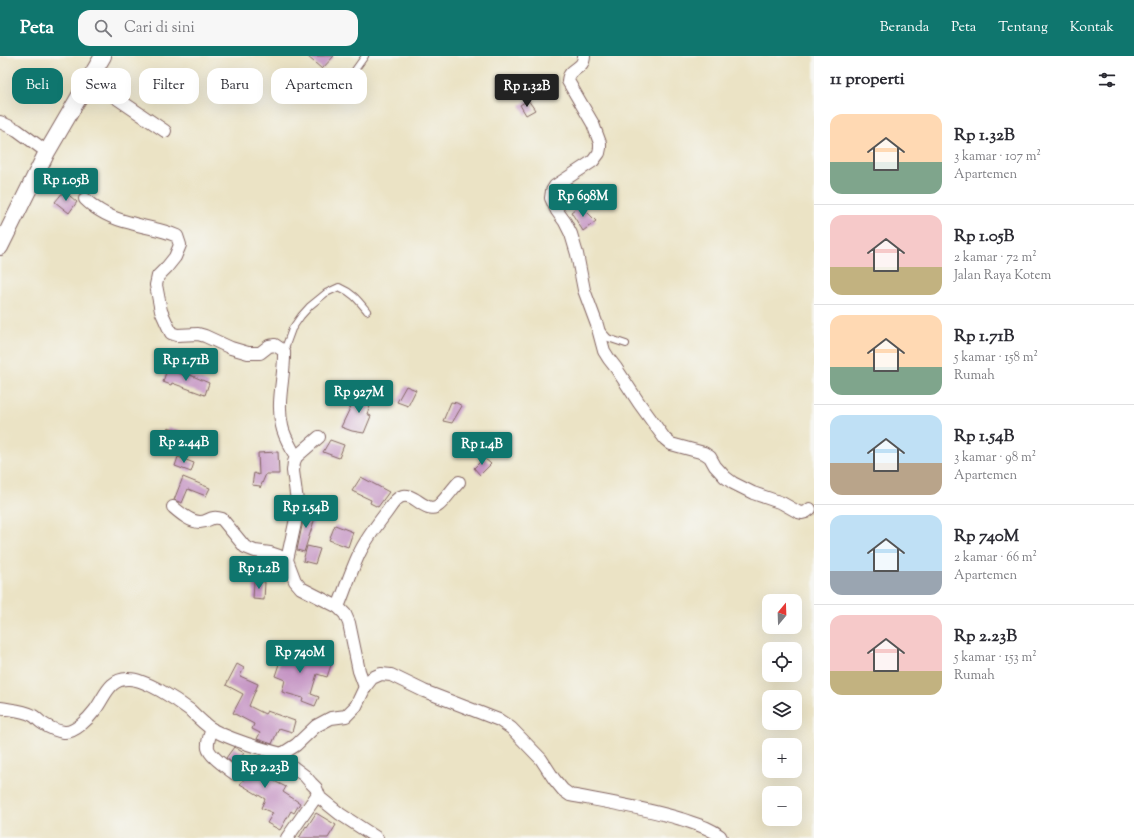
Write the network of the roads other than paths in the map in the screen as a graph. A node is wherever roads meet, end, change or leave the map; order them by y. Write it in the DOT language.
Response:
graph roads {
  1 [pos="103,56"];
  2 [pos="365,56"];
  3 [pos="584,56"];
  4 [pos="96,68"];
  5 [pos="356,68"];
  6 [pos="75,104"];
  7 [pos="125,104"];
  8 [pos="0,122"];
  9 [pos="165,131"];
  10 [pos="48,152"];
  11 [pos="85,200"];
  12 [pos="0,247"];
  13 [pos="367,311"];
  14 [pos="597,325"];
  15 [pos="626,344"];
  16 [pos="284,351"];
  17 [pos="319,437"];
  18 [pos="296,457"];
  19 [pos="459,482"];
  20 [pos="173,506"];
  21 [pos="810,509"];
  22 [pos="287,560"];
  23 [pos="338,607"];
  24 [pos="365,687"];
  25 [pos="0,708"];
  26 [pos="212,729"];
  27 [pos="282,754"];
  28 [pos="235,774"];
  29 [pos="318,794"];
  30 [pos="287,838"];
  31 [pos="377,838"];
  32 [pos="721,838"];
  1 -- 4 [label="street"];
  2 -- 5 [label="lane"];
  3 -- 14 [label="street"];
  6 -- 10 [label="street"];
  7 -- 9 [label="street"];
  8 -- 10 [label="street"];
  10 -- 12 [label="street"];
  11 -- 16 [label="street"];
  13 -- 16 [label="lane"];
  14 -- 15 [label="lane"];
  14 -- 21 [label="street"];
  16 -- 18 [label="street"];
  17 -- 18 [label="street"];
  18 -- 22 [label="street"];
  19 -- 23 [label="street"];
  20 -- 22 [label="street"];
  22 -- 23 [label="street"];
  23 -- 24 [label="street"];
  24 -- 27 [label="street"];
  24 -- 32 [label="street"];
  25 -- 26 [label="street"];
  26 -- 27 [label="street"];
  26 -- 28 [label="street"];
  27 -- 29 [label="street"];
  29 -- 30 [label="street"];
  29 -- 31 [label="street"];
}
